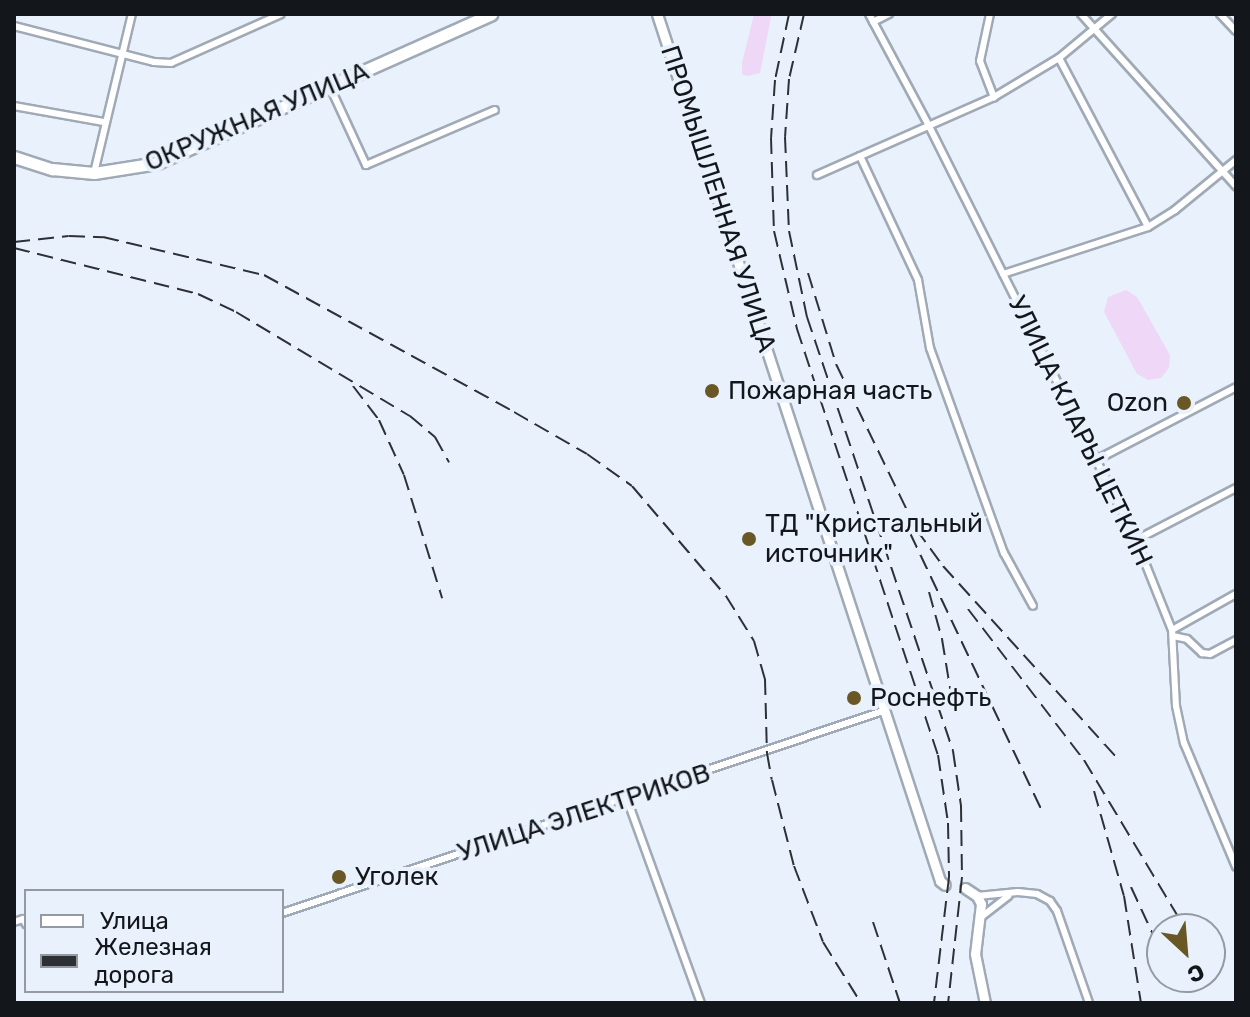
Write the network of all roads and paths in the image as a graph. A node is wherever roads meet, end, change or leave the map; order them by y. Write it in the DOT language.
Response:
graph roads {
  1 [pos="132,14"];
  2 [pos="281,14"];
  3 [pos="491,14"];
  4 [pos="657,14"];
  5 [pos="869,14"];
  6 [pos="889,14"];
  7 [pos="990,14"];
  8 [pos="1081,14"];
  9 [pos="1112,14"];
  10 [pos="1220,14"];
  11 [pos="469,17"];
  12 [pos="873,22"];
  13 [pos="14,26"];
  14 [pos="1094,30"];
  15 [pos="1236,31"];
  16 [pos="123,52"];
  17 [pos="1059,58"];
  18 [pos="330,87"];
  19 [pos="994,97"];
  20 [pos="14,106"];
  21 [pos="495,110"];
  22 [pos="104,122"];
  23 [pos="930,128"];
  24 [pos="860,156"];
  25 [pos="14,157"];
  26 [pos="1236,160"];
  27 [pos="1223,171"];
  28 [pos="94,173"];
  29 [pos="817,175"];
  30 [pos="1236,186"];
  31 [pos="1148,227"];
  32 [pos="1003,274"];
  33 [pos="1236,387"];
  34 [pos="1096,460"];
  35 [pos="1236,488"];
  36 [pos="1136,540"];
  37 [pos="1236,594"];
  38 [pos="1033,606"];
  39 [pos="1172,633"];
  40 [pos="1236,640"];
  41 [pos="886,710"];
  42 [pos="627,799"];
  43 [pos="1236,867"];
  44 [pos="945,885"];
  45 [pos="965,888"];
  46 [pos="1018,892"];
  47 [pos="977,896"];
  48 [pos="284,912"];
  49 [pos="980,918"];
  50 [pos="701,1003"];
  51 [pos="985,1003"];
  52 [pos="1089,1003"];
  1 -- 16 [label="street"];
  2 -- 16 [label="street"];
  3 -- 11 [label="highway, ОКРУЖНАЯ УЛИЦА"];
  4 -- 41 [label="street, ПРОМЫШЛЕННАЯ УЛИЦА"];
  5 -- 12 [label="street, УЛИЦА КЛАРЫ ЦЕТКИН"];
  6 -- 12 [label="street"];
  7 -- 19 [label="street"];
  8 -- 14 [label="street"];
  9 -- 14 [label="street"];
  10 -- 15 [label="street"];
  11 -- 18 [label="highway, ОКРУЖНАЯ УЛИЦА"];
  12 -- 23 [label="street, УЛИЦА КЛАРЫ ЦЕТКИН"];
  13 -- 16 [label="street"];
  14 -- 17 [label="street"];
  14 -- 27 [label="street"];
  16 -- 22 [label="street"];
  17 -- 19 [label="street"];
  17 -- 31 [label="street"];
  18 -- 21 [label="street"];
  18 -- 28 [label="highway, ОКРУЖНАЯ УЛИЦА"];
  19 -- 23 [label="street"];
  20 -- 22 [label="street"];
  22 -- 28 [label="street"];
  23 -- 24 [label="street"];
  23 -- 32 [label="street, УЛИЦА КЛАРЫ ЦЕТКИН"];
  24 -- 29 [label="street"];
  24 -- 38 [label="street"];
  25 -- 28 [label="highway, ОКРУЖНАЯ УЛИЦА"];
  26 -- 27 [label="street"];
  27 -- 30 [label="street"];
  27 -- 31 [label="street"];
  31 -- 32 [label="street"];
  32 -- 34 [label="street, УЛИЦА КЛАРЫ ЦЕТКИН"];
  33 -- 34 [label="street"];
  34 -- 36 [label="street, УЛИЦА КЛАРЫ ЦЕТКИН"];
  35 -- 36 [label="street"];
  36 -- 39 [label="street, УЛИЦА КЛАРЫ ЦЕТКИН"];
  37 -- 39 [label="street"];
  39 -- 40 [label="street"];
  39 -- 43 [label="street, УЛИЦА КЛАРЫ ЦЕТКИН"];
  41 -- 42 [label="street, УЛИЦА ЭЛЕКТРИКОВ"];
  41 -- 44 [label="street, ПРОМЫШЛЕННАЯ УЛИЦА"];
  42 -- 48 [label="street, УЛИЦА ЭЛЕКТРИКОВ"];
  42 -- 50 [label="street"];
  45 -- 47 [label="street"];
  46 -- 47 [label="street"];
  46 -- 49 [label="street"];
  46 -- 52 [label="street"];
  47 -- 49 [label="street"];
  49 -- 51 [label="street"];
}
